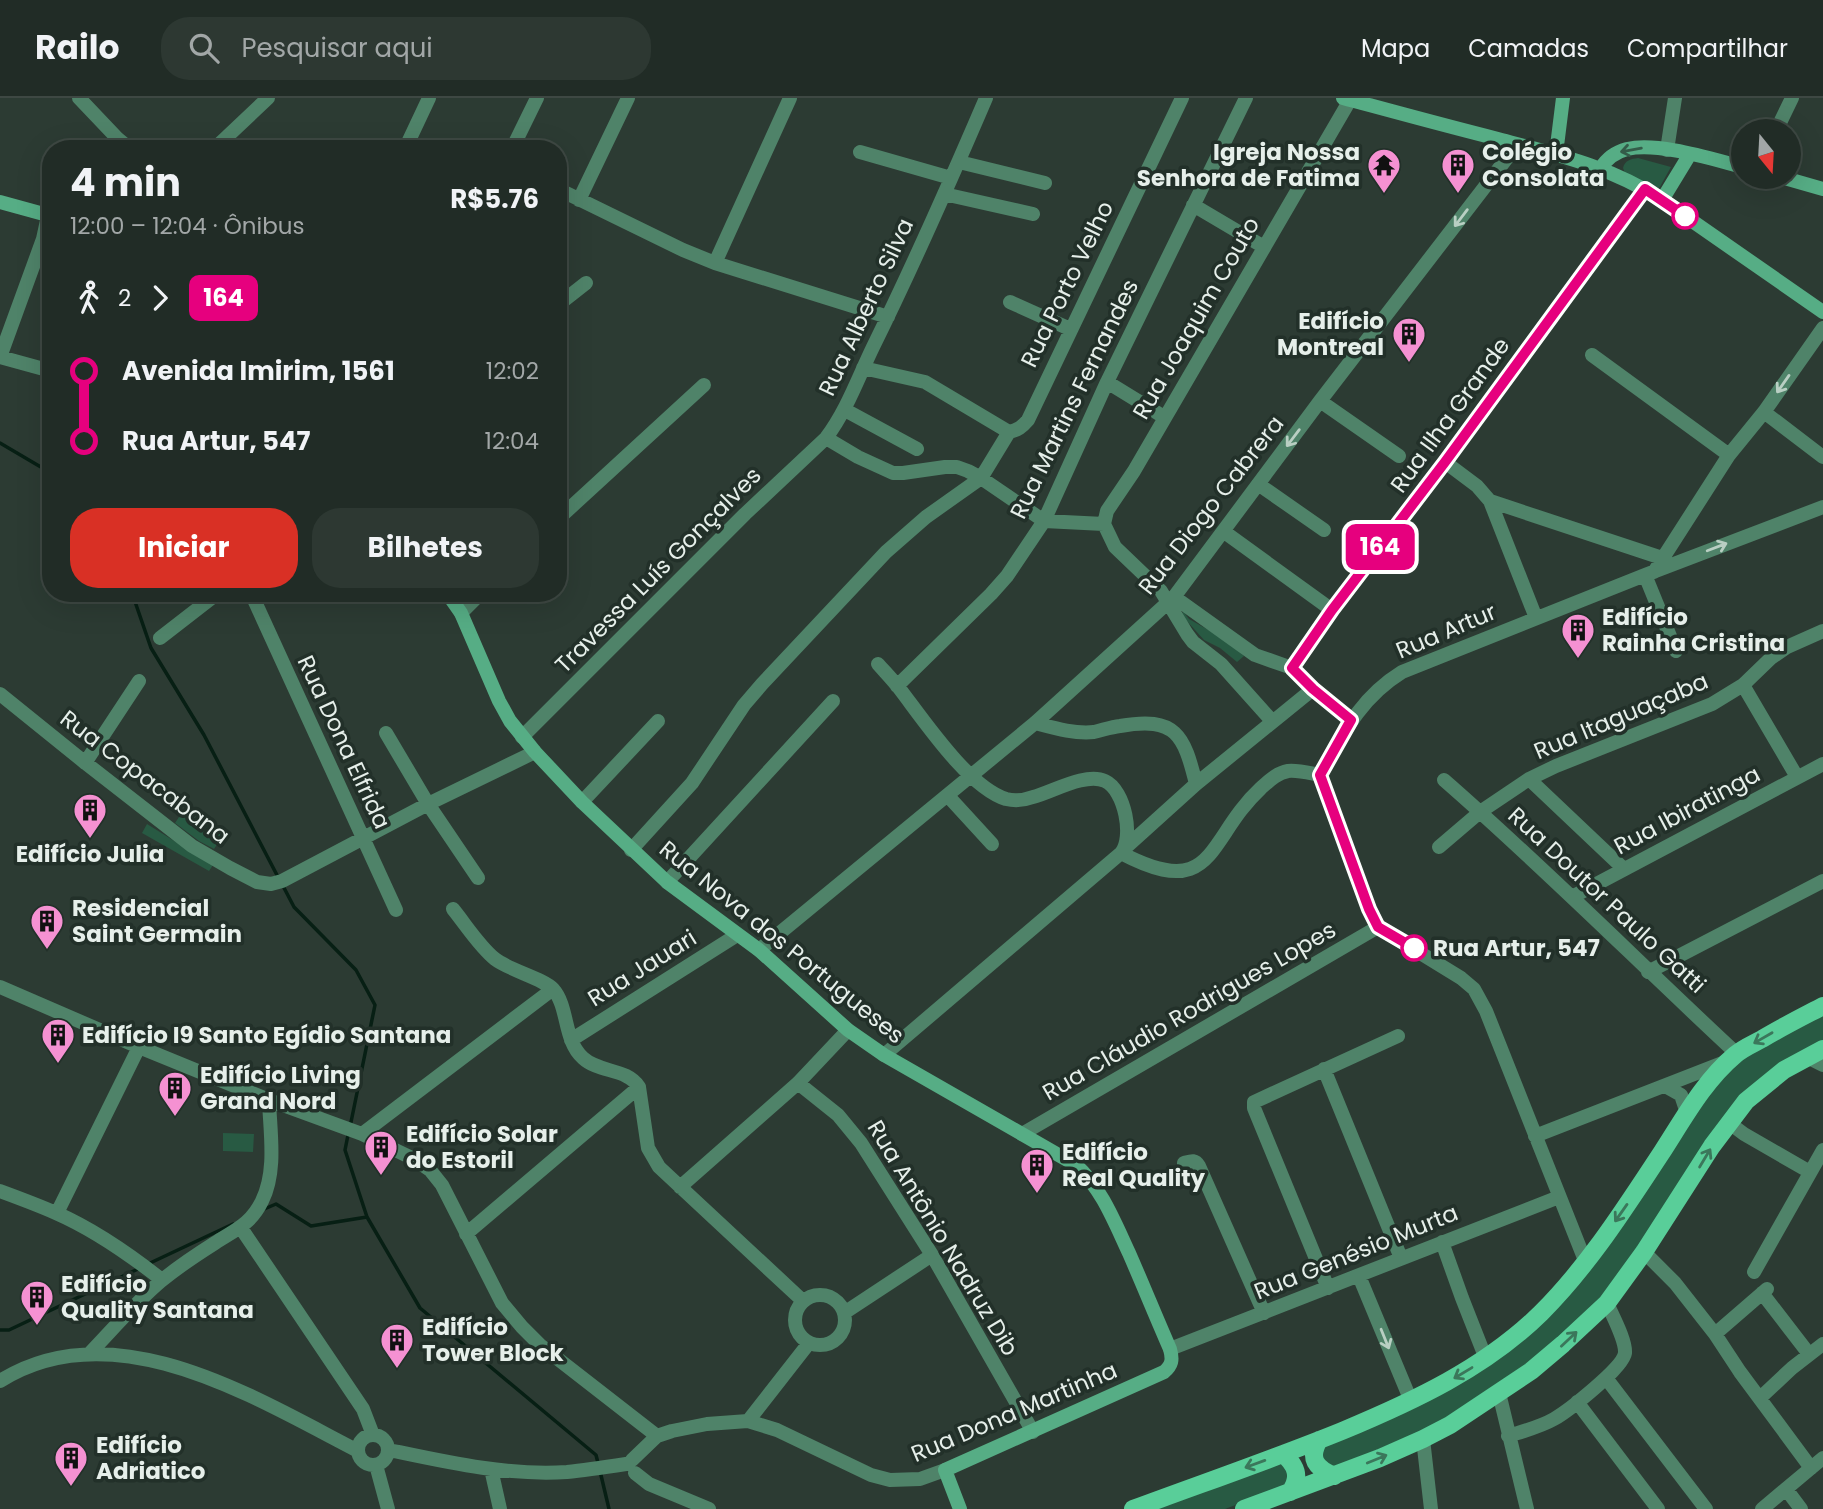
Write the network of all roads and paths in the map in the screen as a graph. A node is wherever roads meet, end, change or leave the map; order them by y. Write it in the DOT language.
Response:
graph roads {
  1 [pos="268,98"];
  2 [pos="429,98"];
  3 [pos="537,98"];
  4 [pos="628,98"];
  5 [pos="790,98"];
  6 [pos="986,98"];
  7 [pos="1182,98"];
  8 [pos="1246,98"];
  9 [pos="1563,98"];
  10 [pos="1675,98"];
  11 [pos="1792,98"];
  12 [pos="83,99"];
  13 [pos="1347,99"];
  14 [pos="1782,119"];
  15 [pos="119,140"];
  16 [pos="224,140"];
  17 [pos="409,140"];
  18 [pos="516,140"];
  19 [pos="1517,145"];
  20 [pos="1667,150"];
  21 [pos="860,152"];
  22 [pos="1556,155"];
  23 [pos="1690,155"];
  24 [pos="958,162"];
  25 [pos="1731,164"];
  26 [pos="1601,168"];
  27 [pos="951,178"];
  28 [pos="1045,183"];
  29 [pos="1801,183"];
  30 [pos="1645,189"];
  31 [pos="1823,189"];
  32 [pos="567,194"];
  33 [pos="944,194"];
  34 [pos="579,200"];
  35 [pos="1662,200"];
  36 [pos="0,202"];
  37 [pos="1193,205"];
  38 [pos="42,214"];
  39 [pos="1033,214"];
  40 [pos="42,242"];
  41 [pos="1264,247"];
  42 [pos="715,263"];
  43 [pos="586,283"];
  44 [pos="567,298"];
  45 [pos="1010,302"];
  46 [pos="1823,312"];
  47 [pos="888,317"];
  48 [pos="1823,328"];
  49 [pos="1070,329"];
  50 [pos="1592,355"];
  51 [pos="0,357"];
  52 [pos="42,368"];
  53 [pos="863,368"];
  54 [pos="1107,382"];
  55 [pos="704,385"];
  56 [pos="1320,401"];
  57 [pos="845,410"];
  58 [pos="1763,412"];
  59 [pos="1164,417"];
  60 [pos="1009,432"];
  61 [pos="826,438"];
  62 [pos="918,449"];
  63 [pos="1730,455"];
  64 [pos="1399,456"];
  65 [pos="1823,457"];
  66 [pos="1445,462"];
  67 [pos="981,478"];
  68 [pos="1258,484"];
  69 [pos="1490,500"];
  70 [pos="1823,507"];
  71 [pos="567,511"];
  72 [pos="1044,521"];
  73 [pos="1104,524"];
  74 [pos="1324,530"];
  75 [pos="1223,531"];
  76 [pos="1662,558"];
  77 [pos="1649,573"];
  78 [pos="1171,599"];
  79 [pos="206,602"];
  80 [pos="255,602"];
  81 [pos="453,602"];
  82 [pos="472,602"];
  83 [pos="1332,610"];
  84 [pos="461,613"];
  85 [pos="1536,618"];
  86 [pos="1823,631"];
  87 [pos="160,638"];
  88 [pos="1676,651"];
  89 [pos="878,664"];
  90 [pos="1292,668"];
  91 [pos="139,681"];
  92 [pos="1743,685"];
  93 [pos="897,686"];
  94 [pos="1313,689"];
  95 [pos="0,694"];
  96 [pos="833,701"];
  97 [pos="1351,720"];
  98 [pos="658,721"];
  99 [pos="1272,721"];
  100 [pos="1035,723"];
  101 [pos="386,733"];
  102 [pos="522,737"];
  103 [pos="535,752"];
  104 [pos="85,763"];
  105 [pos="1823,764"];
  106 [pos="1320,775"];
  107 [pos="972,776"];
  108 [pos="1797,777"];
  109 [pos="1529,779"];
  110 [pos="1444,780"];
  111 [pos="1196,784"];
  112 [pos="948,796"];
  113 [pos="582,802"];
  114 [pos="428,804"];
  115 [pos="1480,811"];
  116 [pos="364,838"];
  117 [pos="992,844"];
  118 [pos="1438,848"];
  119 [pos="631,850"];
  120 [pos="1122,851"];
  121 [pos="1624,869"];
  122 [pos="478,878"];
  123 [pos="1823,881"];
  124 [pos="667,882"];
  125 [pos="1572,897"];
  126 [pos="396,909"];
  127 [pos="453,909"];
  128 [pos="1378,927"];
  129 [pos="737,935"];
  130 [pos="759,950"];
  131 [pos="1648,972"];
  132 [pos="0,987"];
  133 [pos="553,989"];
  134 [pos="1823,1006"];
  135 [pos="848,1030"];
  136 [pos="1398,1036"];
  137 [pos="571,1040"];
  138 [pos="139,1047"];
  139 [pos="884,1055"];
  140 [pos="1733,1057"];
  141 [pos="1817,1057"];
  142 [pos="1324,1069"];
  143 [pos="798,1083"];
  144 [pos="1665,1086"];
  145 [pos="639,1087"];
  146 [pos="269,1100"];
  147 [pos="1687,1112"];
  148 [pos="1728,1122"];
  149 [pos="362,1134"];
  150 [pos="1022,1134"];
  151 [pos="1535,1136"];
  152 [pos="1823,1150"];
  153 [pos="1184,1163"];
  154 [pos="1810,1172"];
  155 [pos="680,1187"];
  156 [pos="0,1191"];
  157 [pos="1559,1197"];
  158 [pos="57,1213"];
  159 [pos="241,1228"];
  160 [pos="466,1234"];
  161 [pos="1442,1242"];
  162 [pos="1644,1252"];
  163 [pos="932,1255"];
  164 [pos="1401,1258"];
  165 [pos="1586,1263"];
  166 [pos="1754,1272"];
  167 [pos="1359,1276"];
  168 [pos="162,1280"];
  169 [pos="1328,1288"];
  170 [pos="803,1301"];
  171 [pos="1607,1303"];
  172 [pos="844,1313"];
  173 [pos="1264,1313"];
  174 [pos="1715,1334"];
  175 [pos="809,1343"];
  176 [pos="1823,1344"];
  177 [pos="1170,1349"];
  178 [pos="89,1354"];
  179 [pos="1809,1354"];
  180 [pos="1486,1359"];
  181 [pos="1606,1378"];
  182 [pos="0,1381"];
  183 [pos="1499,1393"];
  184 [pos="1760,1398"];
  185 [pos="1411,1401"];
  186 [pos="1577,1402"];
  187 [pos="748,1421"];
  188 [pos="1033,1432"];
  189 [pos="373,1435"];
  190 [pos="657,1436"];
  191 [pos="1508,1436"];
  192 [pos="1423,1439"];
  193 [pos="1320,1440"];
  194 [pos="389,1450"];
  195 [pos="358,1451"];
  196 [pos="1283,1454"];
  197 [pos="1823,1458"];
  198 [pos="376,1465"];
  199 [pos="632,1466"];
  200 [pos="1811,1468"];
  201 [pos="491,1469"];
  202 [pos="945,1470"];
  203 [pos="1334,1476"];
  204 [pos="1786,1489"];
  205 [pos="1290,1492"];
  206 [pos="388,1509"];
  207 [pos="500,1509"];
  208 [pos="709,1509"];
  209 [pos="960,1509"];
  210 [pos="1133,1509"];
  211 [pos="1244,1509"];
  212 [pos="1431,1509"];
  213 [pos="1527,1509"];
  214 [pos="1658,1509"];
  215 [pos="1706,1509"];
  216 [pos="1762,1509"];
  217 [pos="1801,1509"];
  1 -- 16 [label="street"];
  2 -- 17 [label="street"];
  3 -- 18 [label="street"];
  4 -- 34 [label="street"];
  5 -- 42 [label="street"];
  6 -- 24 [label="street, Rua Alberto Silva"];
  7 -- 49 [label="street, Rua Porto Velho"];
  8 -- 37 [label="street, Rua Martins Fernandes"];
  9 -- 22 [label="street"];
  10 -- 20 [label="street"];
  11 -- 14 [label="street"];
  12 -- 15 [label="street"];
  13 -- 19 [label="street"];
  13 -- 41 [label="street, Rua Joaquim Couto"];
  19 -- 22 [label="street"];
  19 -- 56 [label="street, Rua Diogo Cabrera, one-way"];
  20 -- 23 [label="street"];
  20 -- 26 [label="street, one-way"];
  21 -- 27 [label="street"];
  22 -- 26 [label="street"];
  23 -- 25 [label="street"];
  23 -- 35 [label="street"];
  24 -- 27 [label="street, Rua Alberto Silva"];
  24 -- 28 [label="street"];
  26 -- 30 [label="street"];
  27 -- 33 [label="street, Rua Alberto Silva"];
  29 -- 31 [label="street"];
  30 -- 35 [label="street"];
  30 -- 66 [label="street, Rua Ilha Grande"];
  32 -- 34 [label="street"];
  33 -- 39 [label="street"];
  33 -- 47 [label="street, Rua Alberto Silva"];
  34 -- 42 [label="street"];
  35 -- 46 [label="street"];
  36 -- 38 [label="street"];
  37 -- 41 [label="street"];
  37 -- 54 [label="street, Rua Martins Fernandes"];
  40 -- 51 [label="street"];
  41 -- 59 [label="street, Rua Joaquim Couto"];
  42 -- 47 [label="street"];
  43 -- 44 [label="street"];
  45 -- 49 [label="street"];
  47 -- 53 [label="street, Rua Alberto Silva"];
  48 -- 58 [label="street, one-way"];
  49 -- 60 [label="street, Rua Porto Velho"];
  50 -- 63 [label="street"];
  51 -- 52 [label="street"];
  53 -- 57 [label="street, Rua Alberto Silva"];
  53 -- 60 [label="street"];
  54 -- 59 [label="street"];
  54 -- 72 [label="street, Rua Martins Fernandes"];
  55 -- 71 [label="street"];
  56 -- 64 [label="street"];
  56 -- 68 [label="street, Rua Diogo Cabrera, one-way"];
  57 -- 61 [label="street, Rua Alberto Silva"];
  57 -- 62 [label="street"];
  58 -- 63 [label="street"];
  58 -- 65 [label="street"];
  59 -- 73 [label="street, Rua Joaquim Couto"];
  60 -- 67 [label="street, Rua Porto Velho"];
  61 -- 67 [label="street"];
  61 -- 102 [label="street, Travessa Luís Gonçalves"];
  63 -- 76 [label="street"];
  66 -- 69 [label="street"];
  66 -- 83 [label="street, Rua Ilha Grande"];
  67 -- 72 [label="street"];
  67 -- 119 [label="street"];
  68 -- 74 [label="street"];
  68 -- 75 [label="street, Rua Diogo Cabrera"];
  69 -- 76 [label="street"];
  69 -- 85 [label="street"];
  77 -- 70 [label="street, Rua Artur, one-way"];
  72 -- 73 [label="street"];
  72 -- 93 [label="street, Rua Martins Fernandes"];
  73 -- 78 [label="street"];
  75 -- 78 [label="street, Rua Diogo Cabrera"];
  75 -- 83 [label="street"];
  76 -- 77 [label="street"];
  77 -- 85 [label="street, Rua Artur"];
  77 -- 88 [label="street"];
  78 -- 90 [label="street"];
  78 -- 99 [label="street"];
  78 -- 100 [label="street, Rua Diogo Cabrera"];
  79 -- 87 [label="street"];
  80 -- 116 [label="street, Rua Dona Elfrida"];
  81 -- 84 [label="street, Rua Nova dos Portugueses"];
  82 -- 84 [label="street"];
  83 -- 90 [label="street, Rua Ilha Grande"];
  84 -- 102 [label="street, Rua Nova dos Portugueses"];
  85 -- 97 [label="street, Rua Artur"];
  86 -- 92 [label="street, Rua Itaguaçaba"];
  89 -- 93 [label="street"];
  90 -- 94 [label="street"];
  91 -- 104 [label="street"];
  92 -- 108 [label="street"];
  92 -- 109 [label="street, Rua Itaguaçaba"];
  93 -- 107 [label="street"];
  94 -- 97 [label="street"];
  94 -- 99 [label="street"];
  95 -- 104 [label="street, Rua Copacabana"];
  96 -- 124 [label="street"];
  97 -- 106 [label="street, Rua Artur"];
  98 -- 113 [label="street"];
  99 -- 111 [label="street"];
  100 -- 107 [label="street, Rua Diogo Cabrera"];
  100 -- 111 [label="street"];
  101 -- 114 [label="street"];
  102 -- 103 [label="street, Rua Nova dos Portugueses"];
  103 -- 113 [label="street, Rua Nova dos Portugueses"];
  103 -- 114 [label="street"];
  104 -- 116 [label="street, Rua Copacabana"];
  105 -- 108 [label="street, Rua Ibiratinga"];
  106 -- 120 [label="street"];
  106 -- 128 [label="street"];
  107 -- 112 [label="street, Rua Diogo Cabrera"];
  107 -- 120 [label="street"];
  108 -- 121 [label="street, Rua Ibiratinga"];
  109 -- 115 [label="street, Rua Itaguaçaba"];
  109 -- 121 [label="street"];
  110 -- 115 [label="street, Rua Doutor Paulo Gatti"];
  111 -- 120 [label="street"];
  112 -- 117 [label="street"];
  112 -- 130 [label="street, Rua Diogo Cabrera"];
  113 -- 119 [label="street, Rua Nova dos Portugueses"];
  114 -- 116 [label="street"];
  114 -- 122 [label="street"];
  115 -- 118 [label="street, Rua Itaguaçaba"];
  115 -- 125 [label="street, Rua Doutor Paulo Gatti"];
  116 -- 126 [label="street, Rua Dona Elfrida"];
  119 -- 124 [label="street, Rua Nova dos Portugueses"];
  120 -- 139 [label="street"];
  121 -- 125 [label="street, Rua Ibiratinga"];
  123 -- 131 [label="street"];
  124 -- 129 [label="street, Rua Nova dos Portugueses"];
  125 -- 131 [label="street, Rua Doutor Paulo Gatti"];
  127 -- 133 [label="street"];
  128 -- 150 [label="street, Rua Cláudio Rodrigues Lopes"];
  128 -- 151 [label="street"];
  129 -- 130 [label="street, Rua Nova dos Portugueses"];
  129 -- 137 [label="street, Rua Jauari"];
  130 -- 135 [label="street, Rua Nova dos Portugueses"];
  131 -- 140 [label="street, Rua Doutor Paulo Gatti"];
  132 -- 138 [label="street"];
  133 -- 137 [label="street"];
  133 -- 149 [label="street"];
  134 -- 140 [label="main road, one-way"];
  135 -- 139 [label="street, Rua Nova dos Portugueses"];
  135 -- 143 [label="street"];
  136 -- 142 [label="street"];
  137 -- 145 [label="street"];
  138 -- 146 [label="street"];
  138 -- 158 [label="street"];
  139 -- 150 [label="street, Rua Nova dos Portugueses"];
  140 -- 144 [label="street"];
  140 -- 147 [label="main road"];
  141 -- 148 [label="main road"];
  142 -- 164 [label="street"];
  142 -- 169 [label="street"];
  143 -- 155 [label="street"];
  143 -- 163 [label="street, Rua Antônio Nadruz Dib"];
  144 -- 147 [label="street"];
  144 -- 151 [label="street"];
  145 -- 155 [label="street"];
  145 -- 160 [label="street"];
  146 -- 149 [label="street"];
  146 -- 159 [label="street"];
  147 -- 165 [label="main road, one-way"];
  148 -- 154 [label="street"];
  162 -- 148 [label="main road, one-way"];
  149 -- 160 [label="street"];
  150 -- 177 [label="street, Rua Nova dos Portugueses"];
  151 -- 157 [label="street"];
  152 -- 154 [label="street"];
  153 -- 173 [label="street"];
  154 -- 166 [label="street"];
  155 -- 170 [label="street"];
  156 -- 158 [label="street"];
  157 -- 161 [label="street, Rua Genésio Murta"];
  157 -- 165 [label="street"];
  158 -- 168 [label="street"];
  159 -- 168 [label="street"];
  159 -- 189 [label="street"];
  160 -- 190 [label="street"];
  161 -- 164 [label="street, Rua Genésio Murta"];
  161 -- 180 [label="street"];
  162 -- 171 [label="main road"];
  162 -- 174 [label="street"];
  163 -- 172 [label="street"];
  163 -- 188 [label="street, Rua Antônio Nadruz Dib"];
  164 -- 167 [label="street, Rua Genésio Murta"];
  165 -- 180 [label="main road"];
  167 -- 169 [label="street, Rua Genésio Murta"];
  167 -- 185 [label="street, one-way"];
  168 -- 178 [label="street"];
  169 -- 173 [label="street, Rua Genésio Murta"];
  170 -- 172 [label="street"];
  170 -- 175 [label="street"];
  171 -- 181 [label="street"];
  183 -- 171 [label="main road, one-way"];
  172 -- 175 [label="street"];
  173 -- 177 [label="street, Rua Genésio Murta"];
  174 -- 179 [label="street"];
  174 -- 184 [label="street"];
  175 -- 187 [label="street"];
  176 -- 179 [label="street"];
  177 -- 188 [label="street, Rua Dona Martinha"];
  178 -- 182 [label="street"];
  178 -- 195 [label="street"];
  179 -- 184 [label="street"];
  180 -- 185 [label="main road, one-way"];
  181 -- 186 [label="street"];
  181 -- 215 [label="street"];
  183 -- 191 [label="street"];
  183 -- 192 [label="main road"];
  184 -- 200 [label="street"];
  185 -- 193 [label="main road"];
  186 -- 191 [label="street"];
  186 -- 214 [label="street"];
  187 -- 190 [label="street, Rua Dona Martinha"];
  187 -- 202 [label="street, Rua Dona Martinha"];
  188 -- 202 [label="street, Rua Dona Martinha"];
  189 -- 194 [label="street"];
  189 -- 195 [label="street"];
  190 -- 199 [label="street"];
  191 -- 213 [label="street"];
  203 -- 192 [label="main road, one-way"];
  192 -- 212 [label="street"];
  193 -- 196 [label="main road"];
  193 -- 203 [label="main road"];
  194 -- 198 [label="street"];
  194 -- 201 [label="street"];
  195 -- 198 [label="street"];
  196 -- 205 [label="main road"];
  196 -- 210 [label="main road, one-way"];
  197 -- 200 [label="street"];
  198 -- 206 [label="street"];
  199 -- 201 [label="street"];
  199 -- 208 [label="street"];
  200 -- 204 [label="street"];
  201 -- 207 [label="street"];
  202 -- 209 [label="street"];
  203 -- 205 [label="main road"];
  204 -- 216 [label="street"];
  204 -- 217 [label="street"];
  205 -- 211 [label="main road"];
}
